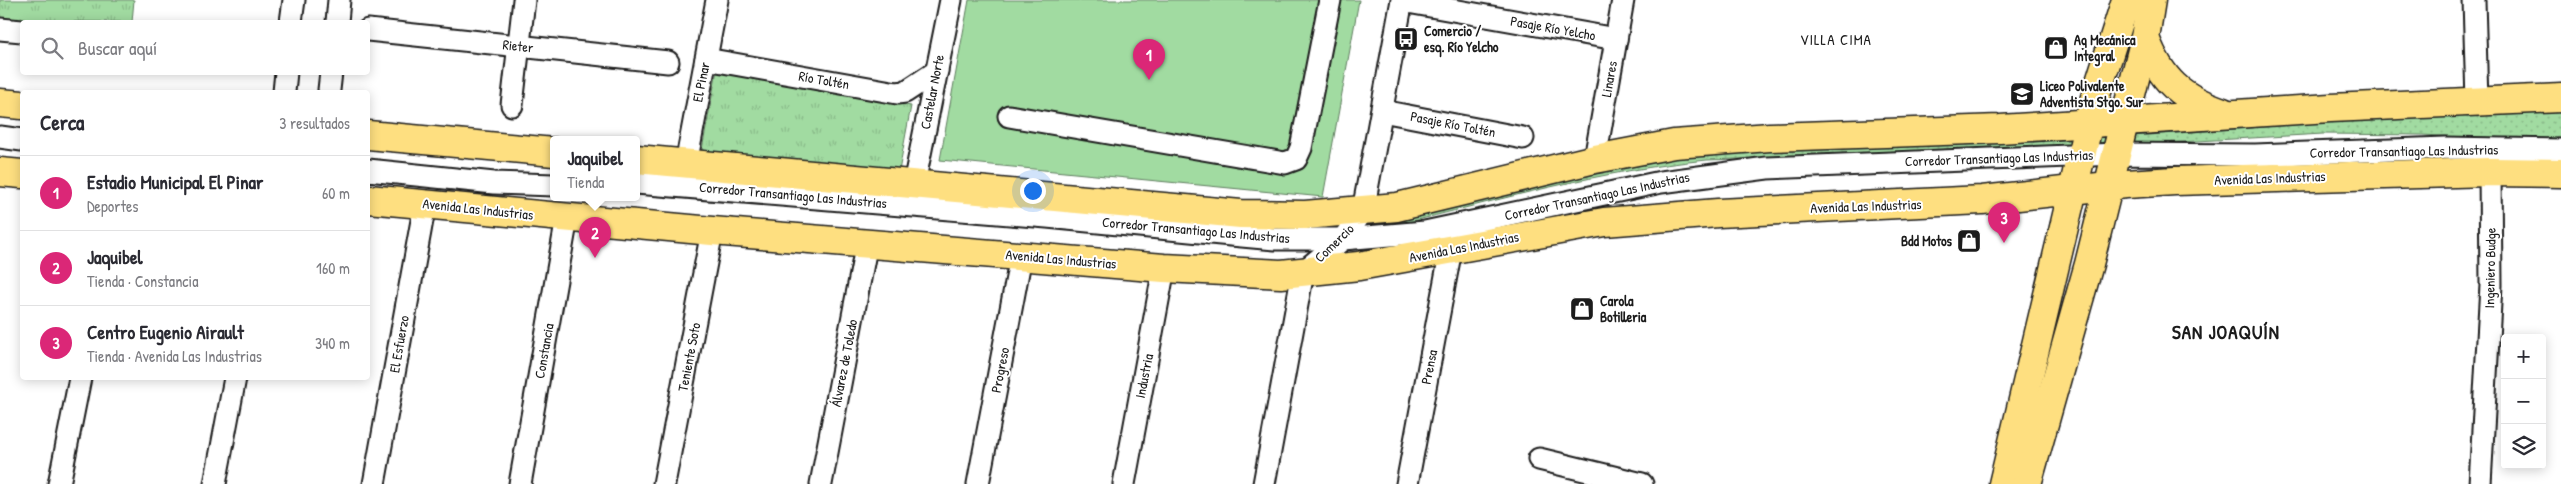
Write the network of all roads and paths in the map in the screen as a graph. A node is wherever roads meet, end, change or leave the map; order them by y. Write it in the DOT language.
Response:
graph roads {
  1 [pos="294,0"];
  2 [pos="339,0"];
  3 [pos="524,0"];
  4 [pos="717,0"];
  5 [pos="951,0"];
  6 [pos="1330,0"];
  7 [pos="1624,0"];
  8 [pos="2126,0"];
  9 [pos="2151,0"];
  10 [pos="2474,0"];
  11 [pos="1402,1"];
  12 [pos="291,20"];
  13 [pos="337,20"];
  14 [pos="0,29"];
  15 [pos="370,30"];
  16 [pos="20,31"];
  17 [pos="2145,38"];
  18 [pos="1616,39"];
  19 [pos="519,46"];
  20 [pos="706,59"];
  21 [pos="668,62"];
  22 [pos="936,71"];
  23 [pos="286,75"];
  24 [pos="284,90"];
  25 [pos="2561,98"];
  26 [pos="2477,101"];
  27 [pos="0,103"];
  28 [pos="512,104"];
  29 [pos="20,105"];
  30 [pos="1382,111"];
  31 [pos="2227,114"];
  32 [pos="1009,116"];
  33 [pos="2125,122"];
  34 [pos="2089,124"];
  35 [pos="0,128"];
  36 [pos="20,130"];
  37 [pos="370,135"];
  38 [pos="0,137"];
  39 [pos="1524,138"];
  40 [pos="20,140"];
  41 [pos="2561,150"];
  42 [pos="550,152"];
  43 [pos="1595,158"];
  44 [pos="640,159"];
  45 [pos="2561,159"];
  46 [pos="2080,160"];
  47 [pos="686,164"];
  48 [pos="2113,167"];
  49 [pos="370,170"];
  50 [pos="0,172"];
  51 [pos="2490,172"];
  52 [pos="2561,173"];
  53 [pos="20,174"];
  54 [pos="370,180"];
  55 [pos="640,184"];
  56 [pos="914,184"];
  57 [pos="550,185"];
  58 [pos="2073,190"];
  59 [pos="640,193"];
  60 [pos="550,194"];
  61 [pos="370,199"];
  62 [pos="425,204"];
  63 [pos="1362,211"];
  64 [pos="567,218"];
  65 [pos="712,231"];
  66 [pos="867,242"];
  67 [pos="1339,243"];
  68 [pos="1451,249"];
  69 [pos="1022,256"];
  70 [pos="1164,268"];
  71 [pos="1303,272"];
  72 [pos="80,380"];
  73 [pos="235,380"];
  74 [pos="1539,459"];
  75 [pos="59,484"];
  76 [pos="215,484"];
  77 [pos="374,484"];
  78 [pos="520,484"];
  79 [pos="664,484"];
  80 [pos="821,484"];
  81 [pos="978,484"];
  82 [pos="1124,484"];
  83 [pos="1264,484"];
  84 [pos="1407,484"];
  85 [pos="1642,484"];
  86 [pos="2003,484"];
  87 [pos="2027,484"];
  88 [pos="2480,484"];
  1 -- 12 [label="street"];
  2 -- 13 [label="street"];
  3 -- 19 [label="street"];
  4 -- 20 [label="street, El Pinar"];
  5 -- 22 [label="street, Castelar Norte"];
  6 -- 32 [label="street"];
  7 -- 18 [label="street, Linares"];
  8 -- 34 [label="main road"];
  9 -- 17 [label="main road"];
  10 -- 26 [label="street"];
  11 -- 18 [label="street, Pasaje Río Yelcho"];
  11 -- 30 [label="street, Comercio"];
  14 -- 16 [label="street"];
  15 -- 19 [label="street, Rieter"];
  17 -- 31 [label="main road"];
  17 -- 33 [label="main road"];
  18 -- 43 [label="street, Linares"];
  19 -- 21 [label="street, Rieter"];
  19 -- 28 [label="street"];
  20 -- 22 [label="street, Río Toltén"];
  20 -- 47 [label="street, El Pinar"];
  22 -- 56 [label="street, Castelar Norte"];
  23 -- 24 [label="street"];
  25 -- 26 [label="main road"];
  26 -- 31 [label="main road"];
  27 -- 29 [label="main road"];
  30 -- 39 [label="street, Pasaje Río Toltén"];
  30 -- 63 [label="street, Comercio"];
  31 -- 33 [label="main road"];
  33 -- 34 [label="main road"];
  33 -- 48 [label="main road"];
  34 -- 43 [label="main road"];
  34 -- 46 [label="main road"];
  35 -- 36 [label="street"];
  37 -- 42 [label="main road"];
  38 -- 40 [label="street"];
  41 -- 48 [label="street, Corredor Transantiago Las Industrias"];
  43 -- 63 [label="main road"];
  44 -- 47 [label="main road"];
  45 -- 48 [label="street, Corredor Transantiago Las Industrias"];
  46 -- 48 [label="street, Corredor Transantiago Las Industrias"];
  46 -- 58 [label="main road"];
  46 -- 67 [label="street, Corredor Transantiago Las Industrias"];
  47 -- 56 [label="main road"];
  48 -- 51 [label="main road, Avenida Las Industrias"];
  48 -- 58 [label="main road, Avenida Las Industrias"];
  48 -- 87 [label="main road"];
  49 -- 57 [label="street"];
  50 -- 53 [label="main road"];
  51 -- 52 [label="main road, Avenida Las Industrias"];
  51 -- 88 [label="street, Ingeniero Budge"];
  54 -- 60 [label="street"];
  55 -- 67 [label="street, Corredor Transantiago Las Industrias"];
  56 -- 63 [label="main road"];
  58 -- 68 [label="main road, Avenida Las Industrias"];
  58 -- 86 [label="main road"];
  59 -- 67 [label="street, Corredor Transantiago Las Industrias"];
  61 -- 62 [label="main road, Avenida Las Industrias"];
  62 -- 64 [label="main road, Avenida Las Industrias"];
  62 -- 77 [label="street, El Esfuerzo"];
  63 -- 67 [label="street, Comercio"];
  64 -- 65 [label="main road, Avenida Las Industrias"];
  64 -- 78 [label="street, Constancia"];
  65 -- 66 [label="main road, Avenida Las Industrias"];
  65 -- 79 [label="street, Teniente Soto"];
  66 -- 69 [label="main road, Avenida Las Industrias"];
  66 -- 80 [label="street, Álvarez de Toledo"];
  67 -- 71 [label="street, Comercio"];
  68 -- 71 [label="main road, Avenida Las Industrias"];
  68 -- 84 [label="street, Prensa"];
  69 -- 70 [label="main road, Avenida Las Industrias"];
  69 -- 81 [label="street, Progreso"];
  70 -- 71 [label="main road, Avenida Las Industrias"];
  70 -- 82 [label="street, Industria"];
  71 -- 83 [label="street, Comercio"];
  72 -- 75 [label="street"];
  73 -- 76 [label="street"];
  74 -- 85 [label="street"];
}
